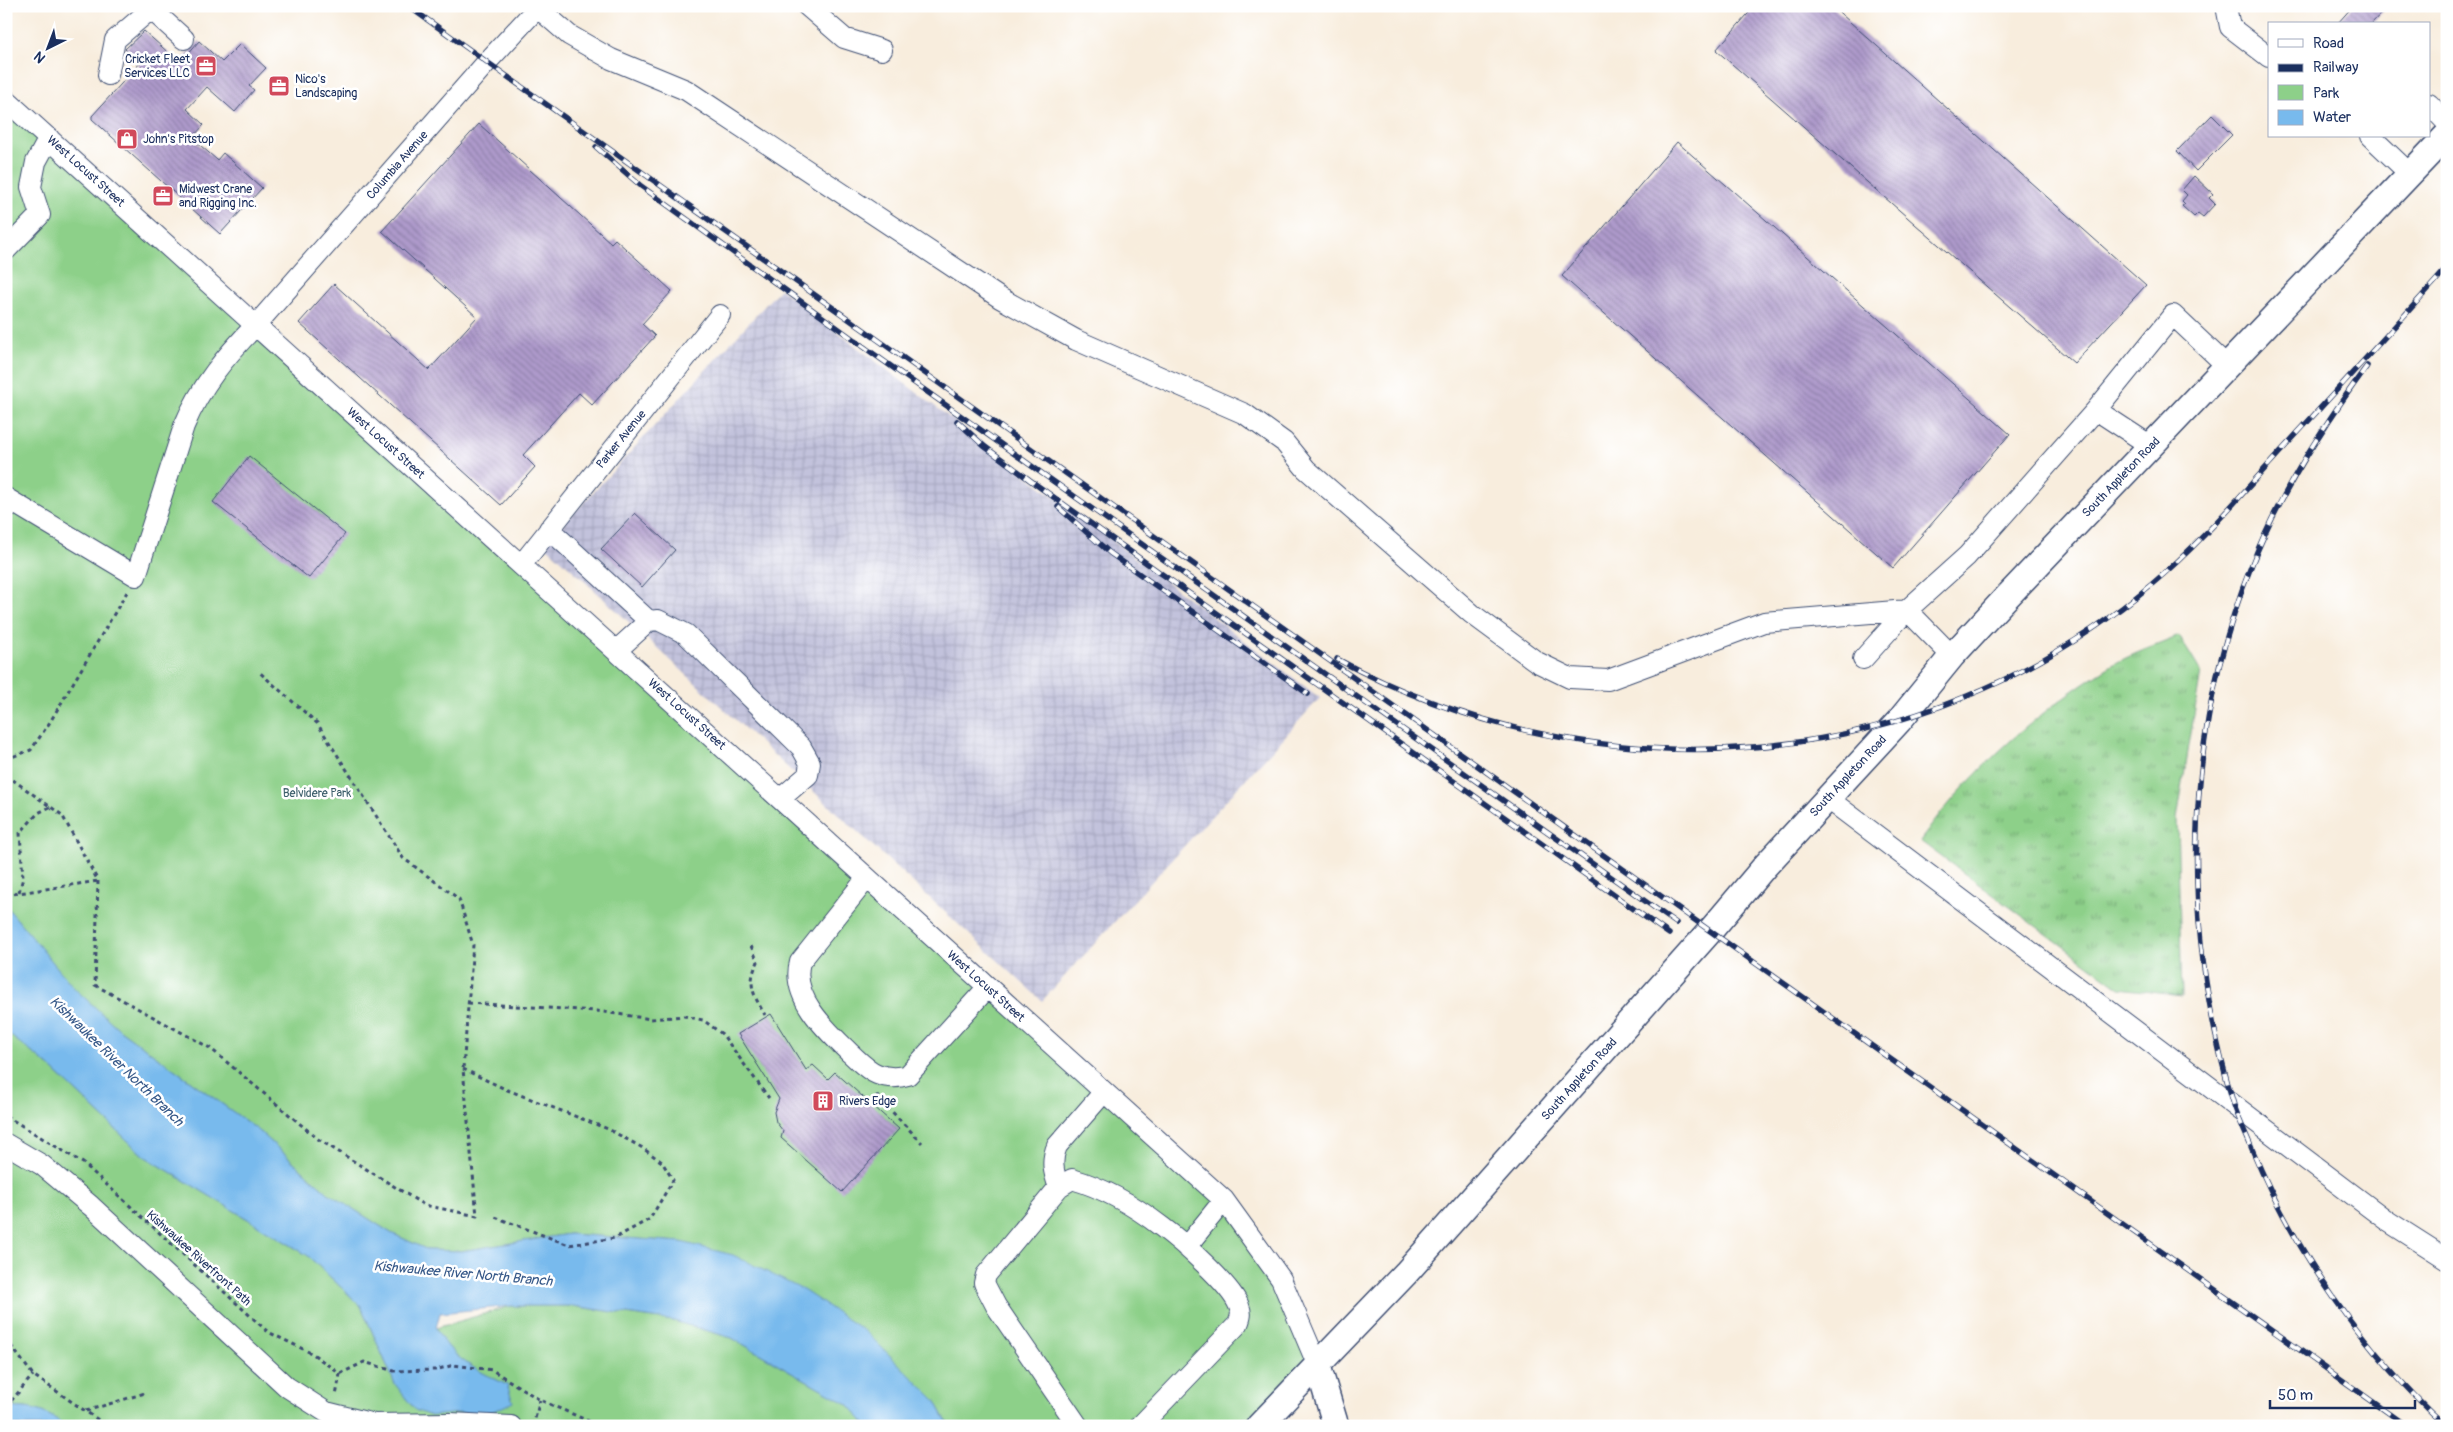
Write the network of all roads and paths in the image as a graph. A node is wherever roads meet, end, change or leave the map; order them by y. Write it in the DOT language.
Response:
graph roads {
  1 [pos="806,6"];
  2 [pos="2226,6"];
  3 [pos="539,7"];
  4 [pos="184,39"];
  5 [pos="882,50"];
  6 [pos="2268,56"];
  7 [pos="108,75"];
  8 [pos="6,100"];
  9 [pos="2430,105"];
  10 [pos="2447,123"];
  11 [pos="2447,135"];
  12 [pos="49,138"];
  13 [pos="2372,138"];
  14 [pos="2410,174"];
  15 [pos="6,250"];
  16 [pos="720,315"];
  17 [pos="256,325"];
  18 [pos="2227,366"];
  19 [pos="2096,410"];
  20 [pos="2151,446"];
  21 [pos="6,498"];
  22 [pos="549,530"];
  23 [pos="522,564"];
  24 [pos="136,576"];
  25 [pos="1907,610"];
  26 [pos="649,621"];
  27 [pos="617,650"];
  28 [pos="1952,656"];
  29 [pos="1863,659"];
  30 [pos="258,671"];
  31 [pos="6,759"];
  32 [pos="6,775"];
  33 [pos="1827,798"];
  34 [pos="780,799"];
  35 [pos="50,807"];
  36 [pos="867,878"];
  37 [pos="98,881"];
  38 [pos="19,892"];
  39 [pos="7,894"];
  40 [pos="751,946"];
  41 [pos="988,987"];
  42 [pos="468,1003"];
  43 [pos="766,1015"];
  44 [pos="463,1069"];
  45 [pos="870,1091"];
  46 [pos="1103,1092"];
  47 [pos="769,1098"];
  48 [pos="6,1116"];
  49 [pos="922,1143"];
  50 [pos="6,1144"];
  51 [pos="1059,1187"];
  52 [pos="1224,1200"];
  53 [pos="496,1218"];
  54 [pos="1186,1247"];
  55 [pos="2447,1259"];
  56 [pos="6,1339"];
  57 [pos="1318,1366"];
  58 [pos="340,1374"];
  59 [pos="33,1375"];
  60 [pos="146,1393"];
  61 [pos="540,1400"];
  62 [pos="8,1405"];
  63 [pos="86,1411"];
  64 [pos="326,1412"];
  65 [pos="107,1426"];
  66 [pos="511,1426"];
  67 [pos="533,1426"];
  68 [pos="600,1426"];
  69 [pos="1078,1426"];
  70 [pos="1140,1426"];
  71 [pos="1259,1426"];
  72 [pos="1336,1426"];
  1 -- 5 [label="street"];
  2 -- 6 [label="street"];
  3 -- 17 [label="street, Columbia Avenue"];
  3 -- 25 [label="street"];
  4 -- 7 [label="street"];
  8 -- 12 [label="street, West Locust Street"];
  9 -- 10 [label="street"];
  11 -- 14 [label="main road, South Appleton Road"];
  12 -- 15 [label="street"];
  12 -- 17 [label="street, West Locust Street"];
  13 -- 14 [label="street"];
  14 -- 18 [label="main road, South Appleton Road"];
  16 -- 22 [label="street, Parker Avenue"];
  17 -- 23 [label="street, West Locust Street"];
  17 -- 24 [label="street, Columbia Avenue"];
  18 -- 19 [label="street"];
  18 -- 20 [label="main road, South Appleton Road"];
  19 -- 20 [label="street"];
  19 -- 25 [label="street"];
  20 -- 28 [label="main road, South Appleton Road"];
  21 -- 24 [label="street"];
  22 -- 23 [label="street, Parker Avenue"];
  22 -- 26 [label="street"];
  23 -- 27 [label="street, West Locust Street"];
  24 -- 31 [label="path"];
  25 -- 28 [label="street"];
  25 -- 29 [label="street"];
  26 -- 27 [label="street"];
  26 -- 34 [label="street"];
  27 -- 34 [label="street, West Locust Street"];
  28 -- 33 [label="main road, South Appleton Road"];
  30 -- 42 [label="path"];
  32 -- 35 [label="path"];
  33 -- 55 [label="street"];
  33 -- 57 [label="main road, South Appleton Road"];
  34 -- 36 [label="street, West Locust Street"];
  35 -- 37 [label="path"];
  35 -- 38 [label="path"];
  36 -- 41 [label="street, West Locust Street"];
  36 -- 41 [label="street"];
  37 -- 38 [label="path"];
  37 -- 44 [label="path"];
  38 -- 39 [label="path"];
  40 -- 43 [label="path"];
  41 -- 46 [label="street, West Locust Street"];
  42 -- 44 [label="path"];
  42 -- 47 [label="path"];
  44 -- 53 [label="path"];
  45 -- 49 [label="path"];
  46 -- 51 [label="street"];
  46 -- 52 [label="street, West Locust Street"];
  48 -- 58 [label="path, Kishwaukee Riverfront Path"];
  50 -- 64 [label="street"];
  51 -- 54 [label="street"];
  51 -- 69 [label="street"];
  52 -- 54 [label="street"];
  52 -- 57 [label="street, West Locust Street"];
  54 -- 70 [label="street"];
  56 -- 59 [label="path"];
  57 -- 71 [label="main road, South Appleton Road"];
  57 -- 72 [label="main road"];
  58 -- 61 [label="path"];
  58 -- 64 [label="path"];
  59 -- 62 [label="path"];
  59 -- 63 [label="path"];
  60 -- 63 [label="path"];
  61 -- 67 [label="path"];
  61 -- 68 [label="path"];
  63 -- 65 [label="path"];
  64 -- 66 [label="street"];
}
